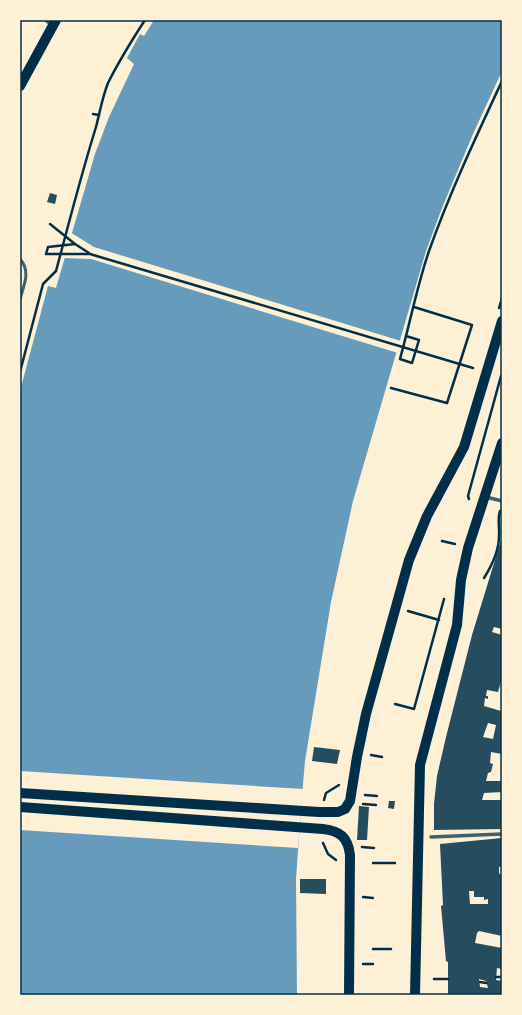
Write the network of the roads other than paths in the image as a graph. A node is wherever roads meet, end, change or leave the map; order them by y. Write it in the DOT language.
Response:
graph roads {
  1 [pos="52,22"];
  2 [pos="20,86"];
  3 [pos="20,258"];
  4 [pos="20,299"];
  5 [pos="502,321"];
  6 [pos="502,443"];
  7 [pos="485,497"];
  8 [pos="502,501"];
  9 [pos="20,793"];
  10 [pos="20,807"];
  11 [pos="502,834"];
  12 [pos="432,837"];
  13 [pos="349,995"];
  14 [pos="415,995"];
  1 -- 2 [label="main road"];
  3 -- 4 [label="lane"];
  5 -- 9 [label="main road"];
  6 -- 7 [label="main road"];
  7 -- 8 [label="street"];
  7 -- 14 [label="main road"];
  10 -- 13 [label="main road"];
  11 -- 12 [label="street"];
}
